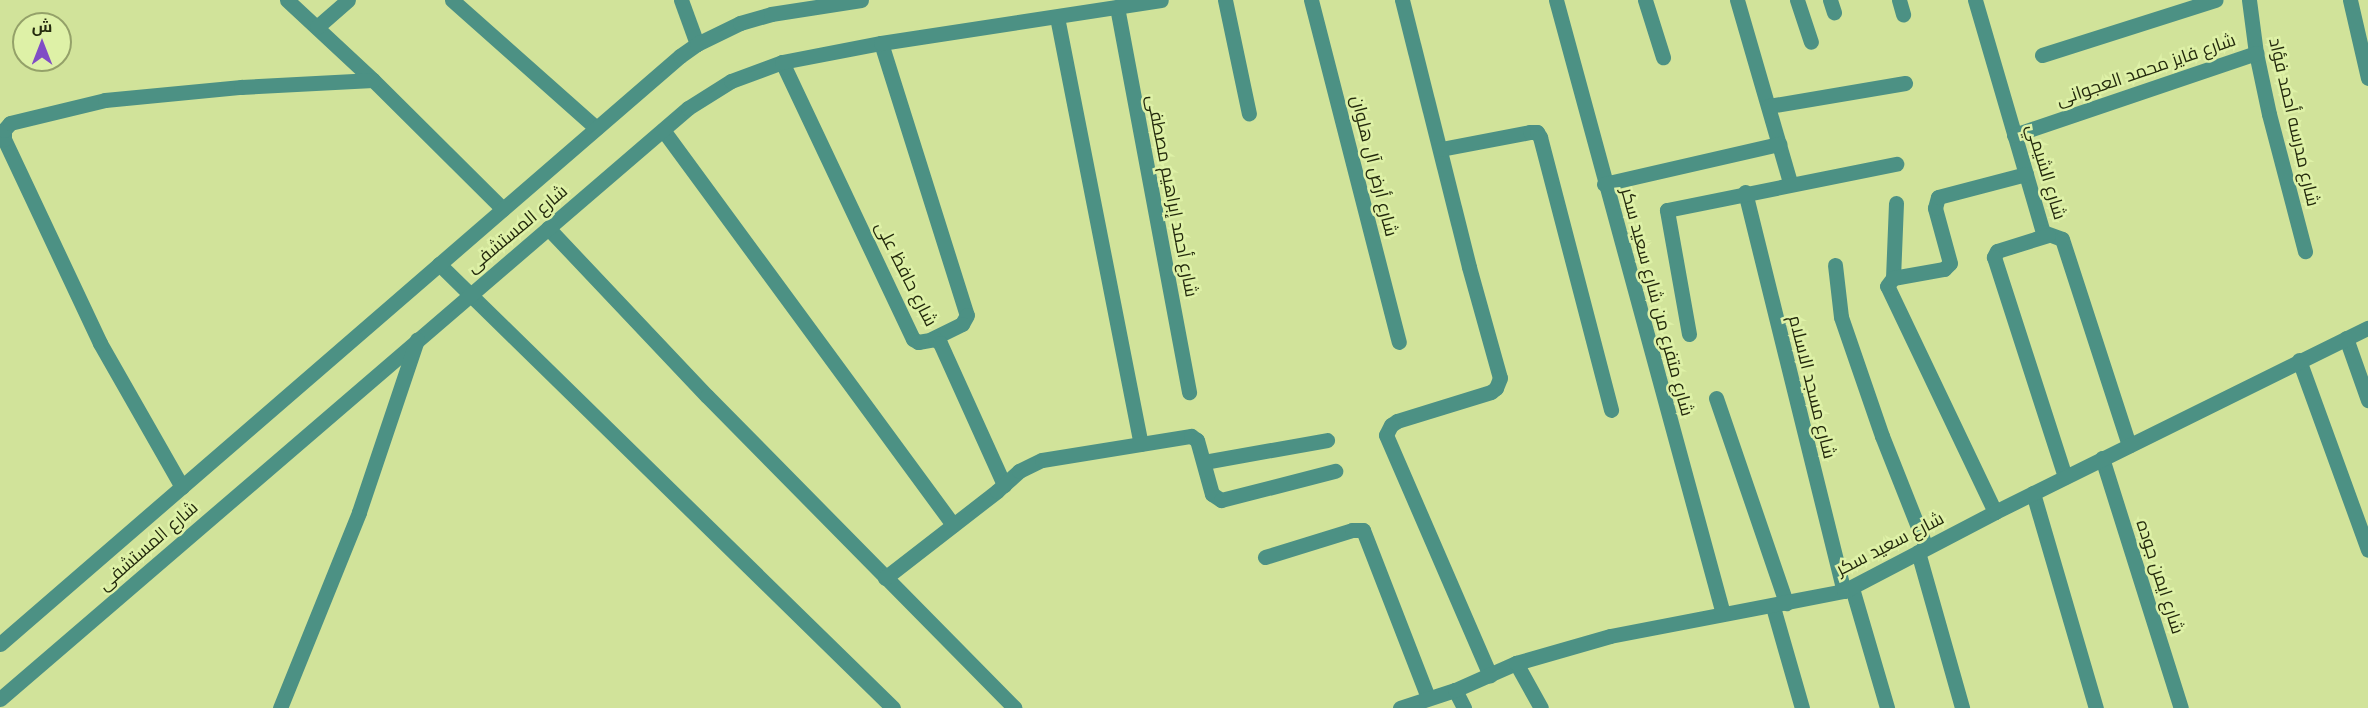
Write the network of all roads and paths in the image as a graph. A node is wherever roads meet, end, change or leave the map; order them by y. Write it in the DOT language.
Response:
graph roads {
  1 [pos="287,0"];
  2 [pos="348,0"];
  3 [pos="452,0"];
  4 [pos="681,0"];
  5 [pos="861,0"];
  6 [pos="1161,0"];
  7 [pos="1225,0"];
  8 [pos="1311,0"];
  9 [pos="1402,0"];
  10 [pos="1556,0"];
  11 [pos="1645,0"];
  12 [pos="1737,0"];
  13 [pos="1797,0"];
  14 [pos="1975,0"];
  15 [pos="2215,0"];
  16 [pos="2250,0"];
  17 [pos="2350,0"];
  18 [pos="1117,7"];
  19 [pos="1057,16"];
  20 [pos="317,27"];
  21 [pos="1811,42"];
  22 [pos="881,43"];
  23 [pos="697,44"];
  24 [pos="2256,52"];
  25 [pos="2042,55"];
  26 [pos="1663,57"];
  27 [pos="782,62"];
  28 [pos="2368,78"];
  29 [pos="373,80"];
  30 [pos="1905,83"];
  31 [pos="1768,106"];
  32 [pos="1249,114"];
  33 [pos="597,128"];
  34 [pos="663,129"];
  35 [pos="2014,135"];
  36 [pos="1779,144"];
  37 [pos="1441,149"];
  38 [pos="1896,164"];
  39 [pos="2026,174"];
  40 [pos="1790,183"];
  41 [pos="1604,184"];
  42 [pos="1745,192"];
  43 [pos="1896,203"];
  44 [pos="502,209"];
  45 [pos="548,228"];
  46 [pos="2048,235"];
  47 [pos="2305,251"];
  48 [pos="439,264"];
  49 [pos="1835,265"];
  50 [pos="1893,278"];
  51 [pos="470,294"];
  52 [pos="2368,328"];
  53 [pos="1689,333"];
  54 [pos="2346,338"];
  55 [pos="931,339"];
  56 [pos="417,340"];
  57 [pos="1399,342"];
  58 [pos="2299,360"];
  59 [pos="1189,392"];
  60 [pos="1716,398"];
  61 [pos="2368,400"];
  62 [pos="1611,410"];
  63 [pos="1326,440"];
  64 [pos="1141,444"];
  65 [pos="2129,445"];
  66 [pos="2102,458"];
  67 [pos="1204,462"];
  68 [pos="1335,471"];
  69 [pos="2065,477"];
  70 [pos="1004,485"];
  71 [pos="182,487"];
  72 [pos="2033,493"];
  73 [pos="1995,512"];
  74 [pos="953,525"];
  75 [pos="1922,550"];
  76 [pos="2368,550"];
  77 [pos="1265,557"];
  78 [pos="885,578"];
  79 [pos="1848,589"];
  80 [pos="1780,605"];
  81 [pos="1723,614"];
  82 [pos="0,645"];
  83 [pos="1516,663"];
  84 [pos="1490,675"];
  85 [pos="1455,690"];
  86 [pos="1428,698"];
  87 [pos="0,699"];
  88 [pos="890,707"];
  89 [pos="280,708"];
  90 [pos="1015,708"];
  91 [pos="1400,708"];
  92 [pos="1464,708"];
  93 [pos="1541,708"];
  94 [pos="1802,708"];
  95 [pos="1887,708"];
  96 [pos="1962,708"];
  97 [pos="2096,708"];
  98 [pos="2181,708"];
  1 -- 20 [label="street"];
  2 -- 20 [label="street"];
  3 -- 33 [label="street"];
  4 -- 23 [label="street"];
  5 -- 23 [label="street, شارع المستشفى"];
  6 -- 18 [label="street, شارع المستشفى"];
  7 -- 32 [label="street"];
  8 -- 57 [label="street, شارع أرض آل هلوان"];
  9 -- 37 [label="street"];
  10 -- 41 [label="street, شارع متفرع من شارع سعيد سكر"];
  11 -- 26 [label="street"];
  12 -- 31 [label="street"];
  13 -- 21 [label="street"];
  14 -- 35 [label="street, شارع الشيمي"];
  15 -- 25 [label="street"];
  16 -- 24 [label="street, شارع مدرسه أحمد فؤاد"];
  17 -- 28 [label="street"];
  18 -- 19 [label="street, شارع المستشفى"];
  18 -- 59 [label="street, شارع أحمد إبراهيم مصطفى"];
  19 -- 22 [label="street, شارع المستشفى"];
  19 -- 64 [label="street"];
  20 -- 29 [label="street"];
  22 -- 27 [label="street, شارع المستشفى"];
  22 -- 55 [label="street"];
  23 -- 33 [label="street, شارع المستشفى"];
  24 -- 35 [label="street, شارع فايز محمد العجوانى"];
  24 -- 47 [label="street, شارع مدرسه أحمد فؤاد"];
  27 -- 34 [label="street, شارع المستشفى"];
  27 -- 55 [label="street, شارع حافظ على"];
  29 -- 44 [label="street"];
  29 -- 71 [label="street"];
  30 -- 31 [label="street"];
  31 -- 36 [label="street"];
  33 -- 44 [label="street, شارع المستشفى"];
  34 -- 45 [label="street, شارع المستشفى"];
  34 -- 74 [label="street"];
  35 -- 39 [label="street, شارع الشيمي"];
  36 -- 40 [label="street"];
  36 -- 41 [label="street"];
  37 -- 62 [label="street"];
  37 -- 84 [label="street"];
  38 -- 40 [label="street"];
  39 -- 46 [label="street, شارع الشيمي"];
  39 -- 50 [label="street"];
  40 -- 42 [label="street"];
  41 -- 81 [label="street, شارع متفرع من شارع سعيد سكر"];
  42 -- 53 [label="street"];
  42 -- 79 [label="street, شارع مسجد الاسلام"];
  43 -- 50 [label="street"];
  44 -- 48 [label="street, شارع المستشفى"];
  45 -- 51 [label="street, شارع المستشفى"];
  45 -- 78 [label="street"];
  46 -- 65 [label="street, شارع الشيمي"];
  46 -- 69 [label="street"];
  48 -- 51 [label="street"];
  48 -- 71 [label="street, شارع المستشفى"];
  49 -- 75 [label="street"];
  50 -- 73 [label="street"];
  51 -- 56 [label="street, شارع المستشفى"];
  51 -- 88 [label="street"];
  52 -- 54 [label="street, شارع سعيد سكر"];
  54 -- 58 [label="street, شارع سعيد سكر"];
  54 -- 61 [label="street"];
  55 -- 70 [label="street, شارع حافظ على"];
  56 -- 87 [label="street, شارع المستشفى"];
  56 -- 89 [label="street"];
  58 -- 65 [label="street, شارع سعيد سكر"];
  58 -- 76 [label="street"];
  60 -- 80 [label="street"];
  63 -- 67 [label="street"];
  64 -- 67 [label="street"];
  64 -- 70 [label="street"];
  65 -- 66 [label="street, شارع سعيد سكر"];
  66 -- 69 [label="street, شارع سعيد سكر"];
  66 -- 98 [label="street, شارع ايمن جوده"];
  67 -- 68 [label="street"];
  69 -- 72 [label="street, شارع سعيد سكر"];
  70 -- 74 [label="street"];
  71 -- 82 [label="street, شارع المستشفى"];
  72 -- 73 [label="street, شارع سعيد سكر"];
  72 -- 97 [label="street"];
  73 -- 75 [label="street, شارع سعيد سكر"];
  74 -- 78 [label="street"];
  75 -- 79 [label="street, شارع سعيد سكر"];
  75 -- 96 [label="street"];
  77 -- 86 [label="street"];
  78 -- 90 [label="street"];
  79 -- 80 [label="street, شارع سعيد سكر"];
  79 -- 95 [label="street, شارع مسجد الاسلام"];
  80 -- 81 [label="street, شارع سعيد سكر"];
  80 -- 94 [label="street"];
  81 -- 83 [label="street, شارع سعيد سكر"];
  83 -- 84 [label="street, شارع سعيد سكر"];
  83 -- 93 [label="street"];
  84 -- 85 [label="street, شارع سعيد سكر"];
  85 -- 86 [label="street, شارع سعيد سكر"];
  85 -- 92 [label="street"];
  86 -- 91 [label="street, شارع سعيد سكر"];
}
